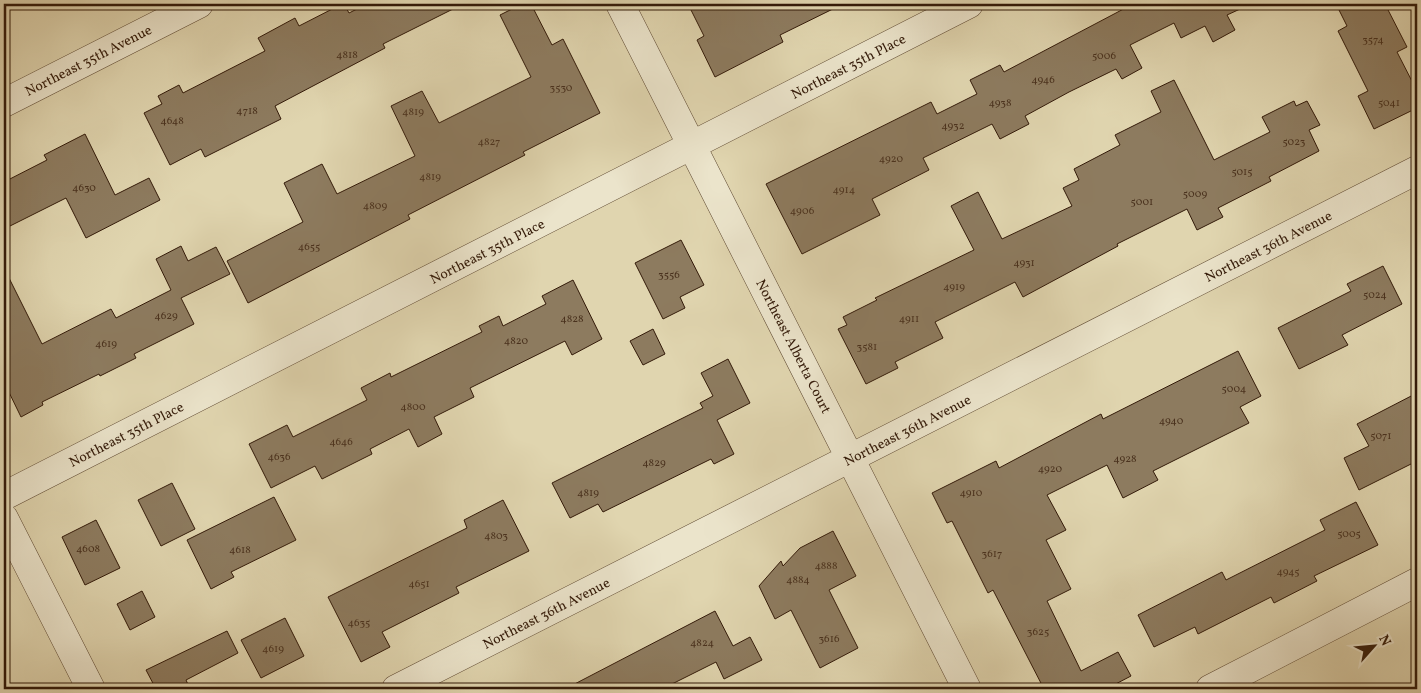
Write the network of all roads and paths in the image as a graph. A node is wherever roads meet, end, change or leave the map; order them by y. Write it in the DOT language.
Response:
graph roads {
  1 [pos="199,4"];
  2 [pos="620,4"];
  3 [pos="969,4"];
  4 [pos="4,103"];
  5 [pos="693,147"];
  6 [pos="1417,170"];
  7 [pos="850,458"];
  8 [pos="4,496"];
  9 [pos="4,518"];
  10 [pos="1417,582"];
  11 [pos="90,689"];
  12 [pos="396,689"];
  13 [pos="967,689"];
  14 [pos="1210,689"];
  1 -- 4 [label="street, Northeast 35th Avenue"];
  2 -- 5 [label="street, Northeast Alberta Court"];
  3 -- 5 [label="street, Northeast 35th Place"];
  5 -- 7 [label="street, Northeast Alberta Court"];
  5 -- 8 [label="street, Northeast 35th Place"];
  6 -- 7 [label="street, Northeast 36th Avenue"];
  7 -- 12 [label="street, Northeast 36th Avenue"];
  7 -- 13 [label="street, Northeast Alberta Court"];
  9 -- 11 [label="street"];
  10 -- 14 [label="street"];
}
